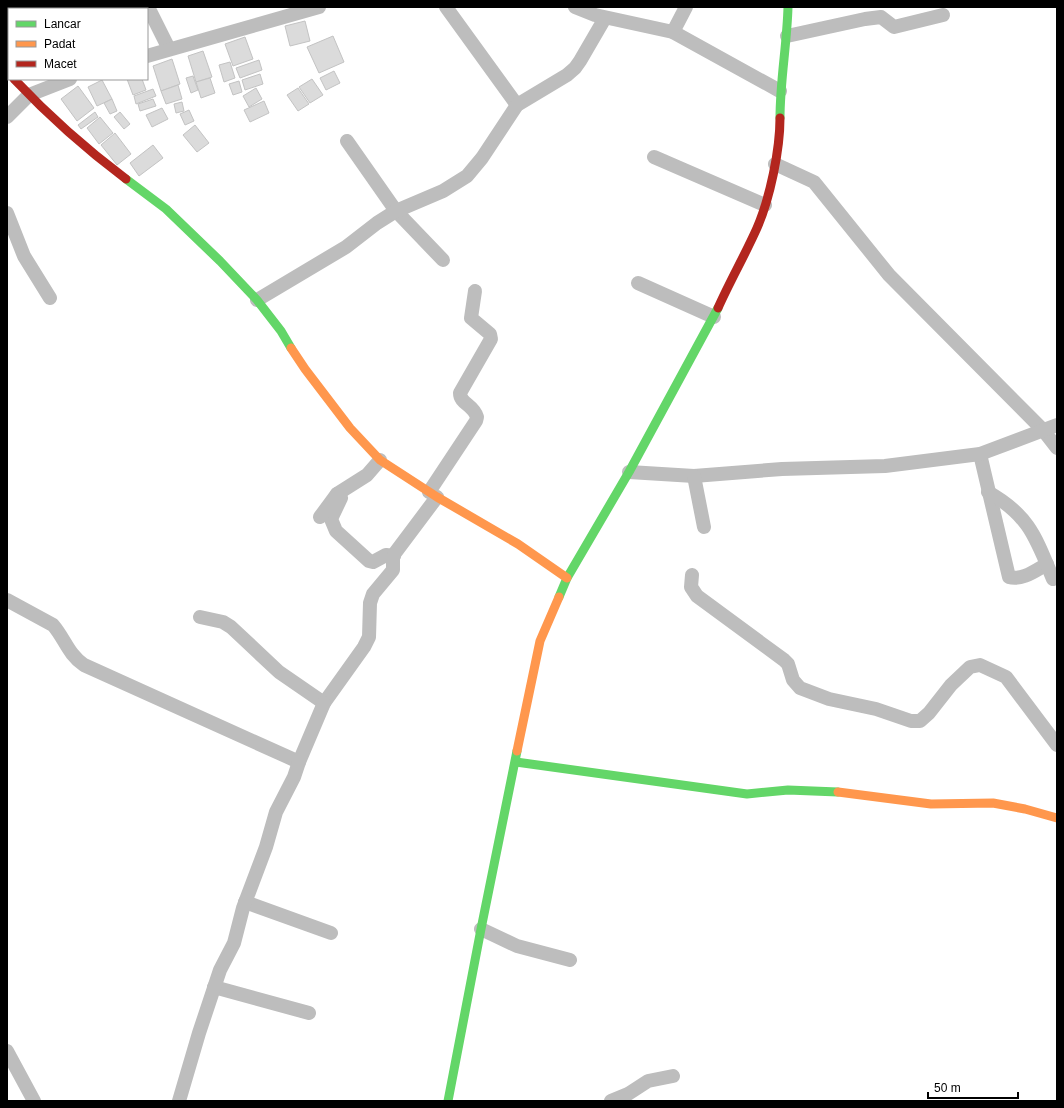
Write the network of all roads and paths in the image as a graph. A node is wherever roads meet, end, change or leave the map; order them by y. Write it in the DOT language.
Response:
graph roads {
  1 [pos="148,7"];
  2 [pos="319,7"];
  3 [pos="446,7"];
  4 [pos="575,7"];
  5 [pos="686,7"];
  6 [pos="788,7"];
  7 [pos="944,15"];
  8 [pos="605,18"];
  9 [pos="673,32"];
  10 [pos="787,36"];
  11 [pos="169,49"];
  12 [pos="148,56"];
  13 [pos="15,80"];
  14 [pos="67,80"];
  15 [pos="780,91"];
  16 [pos="29,95"];
  17 [pos="517,105"];
  18 [pos="7,117"];
  19 [pos="347,141"];
  20 [pos="654,157"];
  21 [pos="775,164"];
  22 [pos="765,205"];
  23 [pos="396,211"];
  24 [pos="7,214"];
  25 [pos="443,260"];
  26 [pos="638,283"];
  27 [pos="475,291"];
  28 [pos="50,298"];
  29 [pos="257,300"];
  30 [pos="714,317"];
  31 [pos="1057,425"];
  32 [pos="1043,430"];
  33 [pos="1057,448"];
  34 [pos="980,454"];
  35 [pos="380,460"];
  36 [pos="629,472"];
  37 [pos="694,476"];
  38 [pos="988,492"];
  39 [pos="338,494"];
  40 [pos="433,494"];
  41 [pos="320,517"];
  42 [pos="704,527"];
  43 [pos="394,556"];
  44 [pos="1047,564"];
  45 [pos="692,575"];
  46 [pos="567,578"];
  47 [pos="1053,579"];
  48 [pos="7,600"];
  49 [pos="200,618"];
  50 [pos="324,703"];
  51 [pos="1057,745"];
  52 [pos="298,762"];
  53 [pos="516,762"];
  54 [pos="1057,818"];
  55 [pos="245,902"];
  56 [pos="481,929"];
  57 [pos="331,934"];
  58 [pos="570,960"];
  59 [pos="214,987"];
  60 [pos="309,1013"];
  61 [pos="7,1051"];
  62 [pos="673,1076"];
  63 [pos="34,1101"];
  64 [pos="179,1101"];
  65 [pos="448,1101"];
  66 [pos="610,1101"];
  1 -- 11 [label="street"];
  2 -- 11 [label="street"];
  3 -- 17 [label="street"];
  4 -- 8 [label="street"];
  5 -- 9 [label="street"];
  6 -- 10 [label="street"];
  7 -- 10 [label="street"];
  8 -- 9 [label="street"];
  8 -- 17 [label="street"];
  9 -- 15 [label="street"];
  10 -- 15 [label="street"];
  11 -- 12 [label="street"];
  13 -- 16 [label="street"];
  14 -- 16 [label="street"];
  15 -- 21 [label="street"];
  16 -- 18 [label="street"];
  16 -- 29 [label="street"];
  17 -- 23 [label="street"];
  19 -- 23 [label="street"];
  20 -- 22 [label="street"];
  21 -- 22 [label="street"];
  21 -- 32 [label="street"];
  22 -- 30 [label="street"];
  23 -- 25 [label="street"];
  23 -- 29 [label="street"];
  24 -- 28 [label="street"];
  26 -- 30 [label="street"];
  27 -- 40 [label="street"];
  29 -- 35 [label="street"];
  30 -- 36 [label="street"];
  31 -- 32 [label="street"];
  32 -- 33 [label="street"];
  32 -- 34 [label="street"];
  34 -- 37 [label="street"];
  34 -- 38 [label="street"];
  35 -- 39 [label="street"];
  35 -- 40 [label="street"];
  36 -- 37 [label="street"];
  36 -- 46 [label="street"];
  37 -- 42 [label="street"];
  38 -- 44 [label="street"];
  38 -- 44 [label="street"];
  39 -- 41 [label="street"];
  39 -- 43 [label="street"];
  40 -- 43 [label="street"];
  40 -- 46 [label="street"];
  43 -- 50 [label="street"];
  44 -- 47 [label="street"];
  45 -- 51 [label="street"];
  46 -- 53 [label="street"];
  48 -- 52 [label="street"];
  49 -- 50 [label="street"];
  50 -- 52 [label="street"];
  52 -- 55 [label="street"];
  53 -- 54 [label="street"];
  53 -- 56 [label="street"];
  55 -- 57 [label="street"];
  55 -- 59 [label="street"];
  56 -- 58 [label="street"];
  56 -- 65 [label="street"];
  59 -- 60 [label="street"];
  59 -- 64 [label="street"];
  61 -- 63 [label="street"];
  62 -- 66 [label="street"];
}
